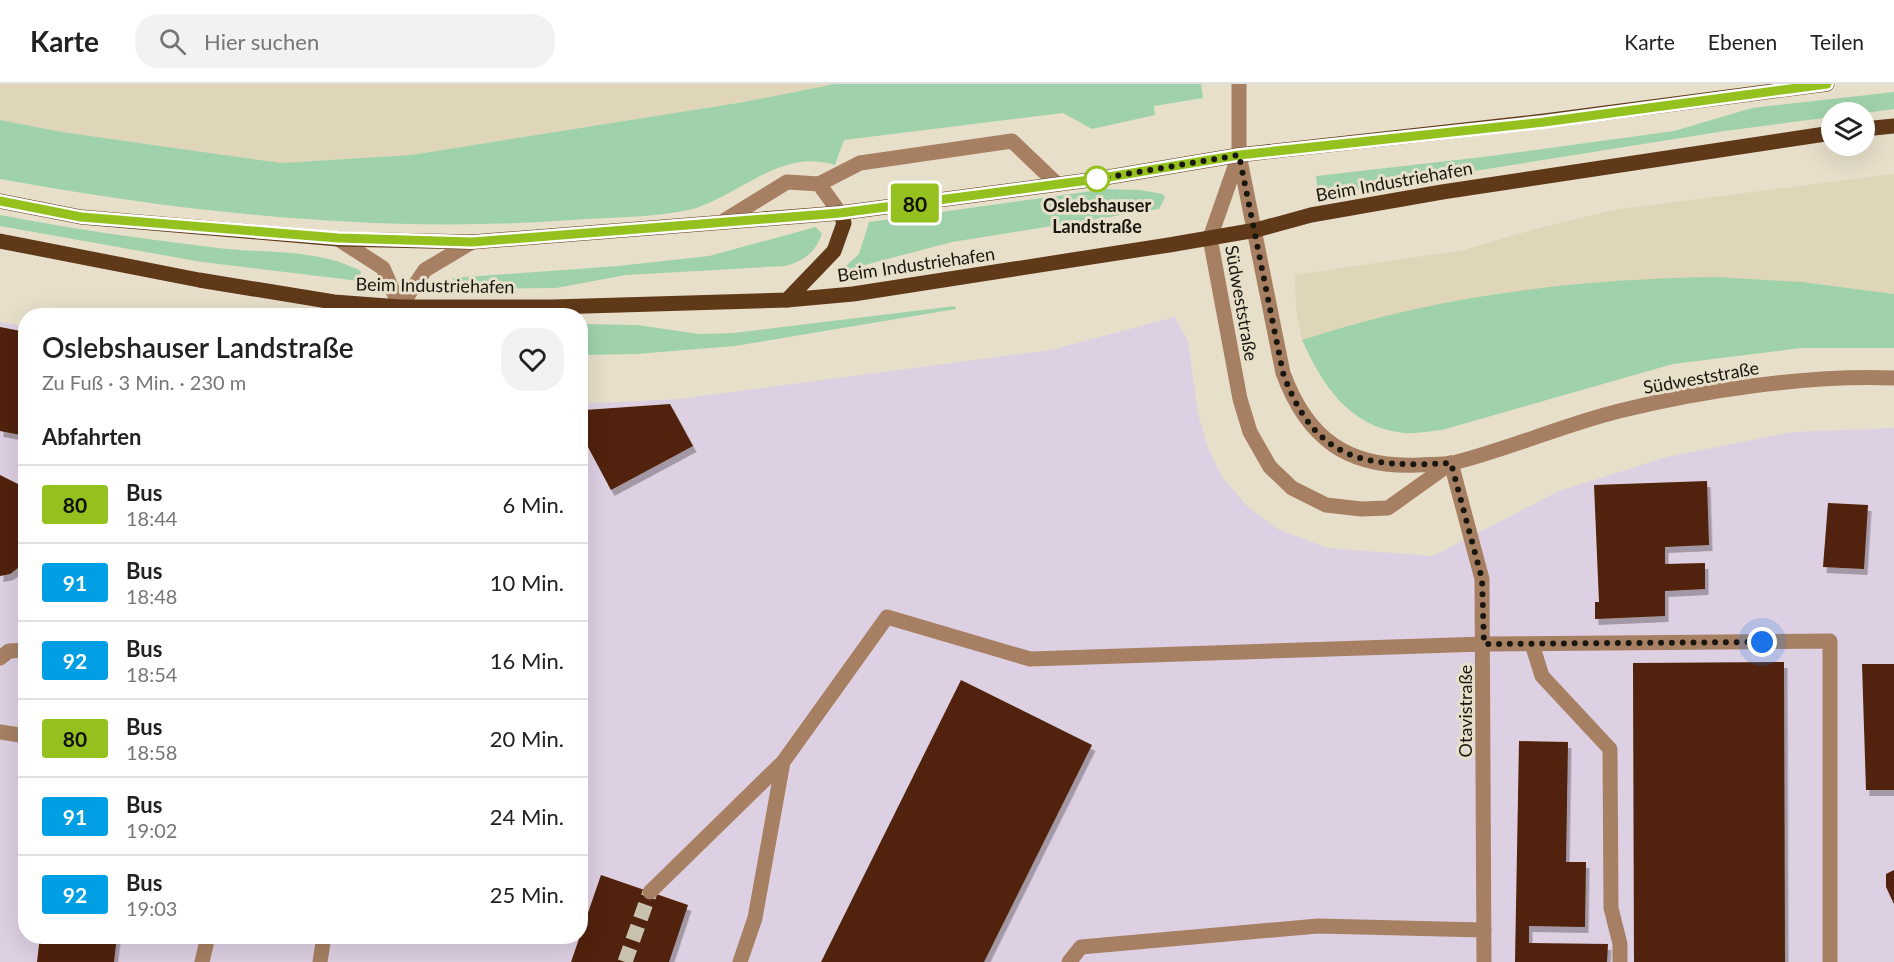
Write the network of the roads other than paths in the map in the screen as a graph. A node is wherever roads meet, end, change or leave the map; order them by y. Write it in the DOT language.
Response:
graph roads {
  1 [pos="1239,84"];
  2 [pos="1827,84"];
  3 [pos="1894,126"];
  4 [pos="1875,128"];
  5 [pos="1821,135"];
  6 [pos="1239,155"];
  7 [pos="819,184"];
  8 [pos="1057,184"];
  9 [pos="0,201"];
  10 [pos="840,213"];
  11 [pos="722,222"];
  12 [pos="1256,230"];
  13 [pos="338,238"];
  14 [pos="1210,238"];
  15 [pos="0,242"];
  16 [pos="472,242"];
  17 [pos="787,300"];
  18 [pos="379,308"];
  19 [pos="399,308"];
  20 [pos="402,308"];
  21 [pos="515,308"];
  22 [pos="1894,378"];
  23 [pos="1451,463"];
  24 [pos="1484,644"];
  25 [pos="1532,644"];
  26 [pos="18,650"];
  27 [pos="0,658"];
  28 [pos="0,732"];
  29 [pos="18,735"];
  30 [pos="783,762"];
  31 [pos="650,892"];
  32 [pos="1484,930"];
  33 [pos="206,944"];
  34 [pos="323,944"];
  35 [pos="1828,961"];
  36 [pos="202,962"];
  37 [pos="320,962"];
  38 [pos="740,962"];
  39 [pos="1069,962"];
  40 [pos="1484,962"];
  41 [pos="1620,962"];
  1 -- 6 [label="street"];
  2 -- 6 [label="main road"];
  3 -- 4 [label="main road"];
  5 -- 12 [label="main road, Beim Industriehafen"];
  6 -- 8 [label="main road"];
  6 -- 12 [label="street, Südweststraße"];
  6 -- 14 [label="street, Südweststraße"];
  7 -- 8 [label="street"];
  7 -- 10 [label="street"];
  7 -- 11 [label="street"];
  8 -- 10 [label="main road"];
  9 -- 13 [label="main road"];
  10 -- 11 [label="main road"];
  10 -- 17 [label="main road"];
  11 -- 16 [label="main road"];
  12 -- 14 [label="main road, Beim Industriehafen"];
  12 -- 23 [label="street, Südweststraße"];
  13 -- 16 [label="main road"];
  13 -- 19 [label="street"];
  14 -- 17 [label="main road, Beim Industriehafen"];
  14 -- 23 [label="street, Südweststraße"];
  15 -- 18 [label="main road, Beim Industriehafen"];
  16 -- 20 [label="street"];
  17 -- 21 [label="main road, Beim Industriehafen"];
  22 -- 23 [label="street, Südweststraße"];
  23 -- 24 [label="street, Otavistraße"];
  24 -- 25 [label="street"];
  24 -- 30 [label="street"];
  24 -- 32 [label="street, Otavistraße"];
  25 -- 35 [label="street"];
  25 -- 41 [label="street"];
  26 -- 27 [label="street"];
  28 -- 29 [label="street"];
  30 -- 31 [label="street"];
  30 -- 38 [label="street"];
  32 -- 39 [label="street"];
  32 -- 40 [label="street, Otavistraße"];
  33 -- 36 [label="street"];
  34 -- 37 [label="street"];
}
